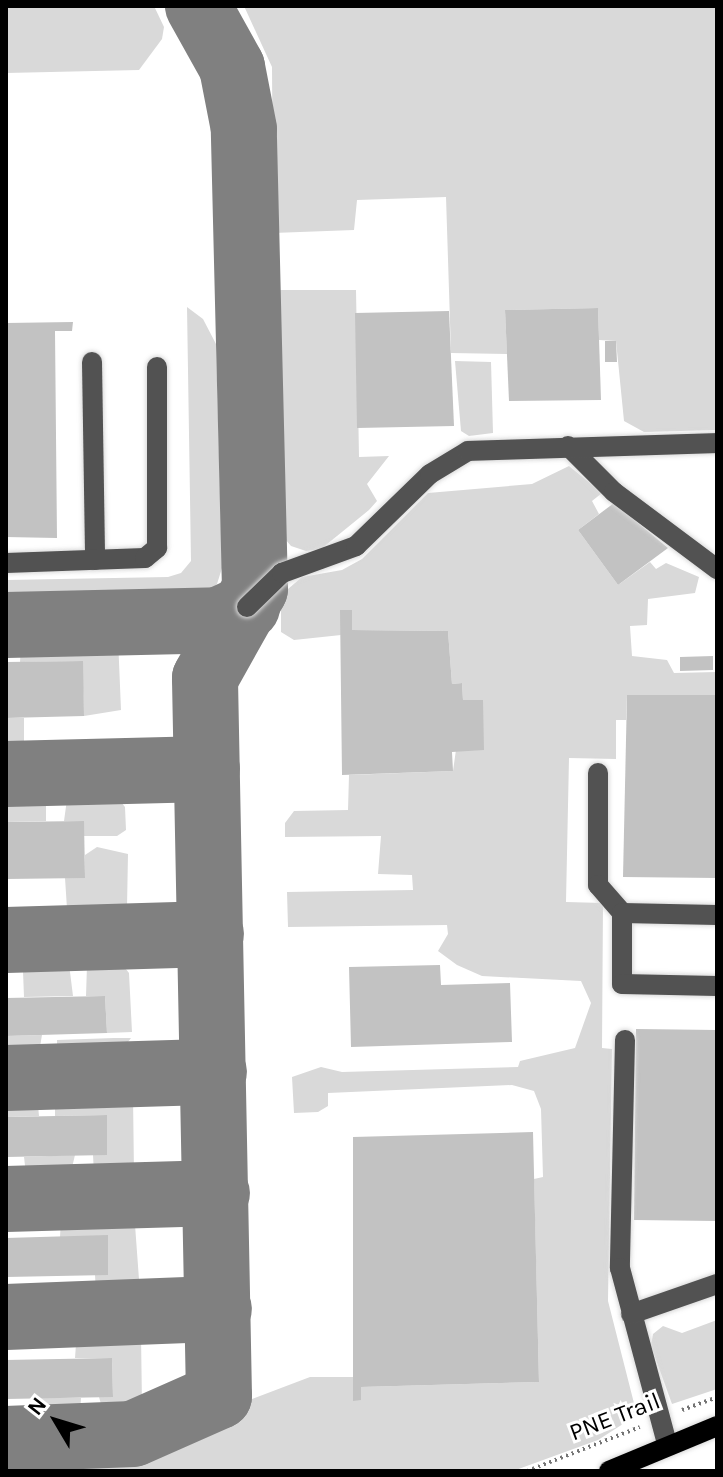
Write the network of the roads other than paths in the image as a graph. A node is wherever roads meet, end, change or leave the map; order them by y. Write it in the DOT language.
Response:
graph roads {
  1 [pos="92,362"];
  2 [pos="157,367"];
  3 [pos="717,443"];
  4 [pos="568,446"];
  5 [pos="95,560"];
  6 [pos="6,563"];
  7 [pos="717,569"];
  8 [pos="247,607"];
  9 [pos="598,773"];
  10 [pos="622,913"];
  11 [pos="717,915"];
  12 [pos="717,986"];
  13 [pos="625,1040"];
  14 [pos="717,1284"];
  15 [pos="631,1314"];
  16 [pos="717,1426"];
  17 [pos="667,1444"];
  18 [pos="609,1471"];
  1 -- 5 [label="lane"];
  2 -- 5 [label="lane"];
  3 -- 4 [label="lane"];
  4 -- 7 [label="lane"];
  4 -- 8 [label="lane"];
  5 -- 6 [label="lane"];
  9 -- 10 [label="lane"];
  10 -- 11 [label="lane"];
  10 -- 12 [label="lane"];
  13 -- 15 [label="lane"];
  14 -- 15 [label="lane"];
  15 -- 17 [label="lane"];
  16 -- 17 [label="main road"];
  17 -- 18 [label="main road"];
}
